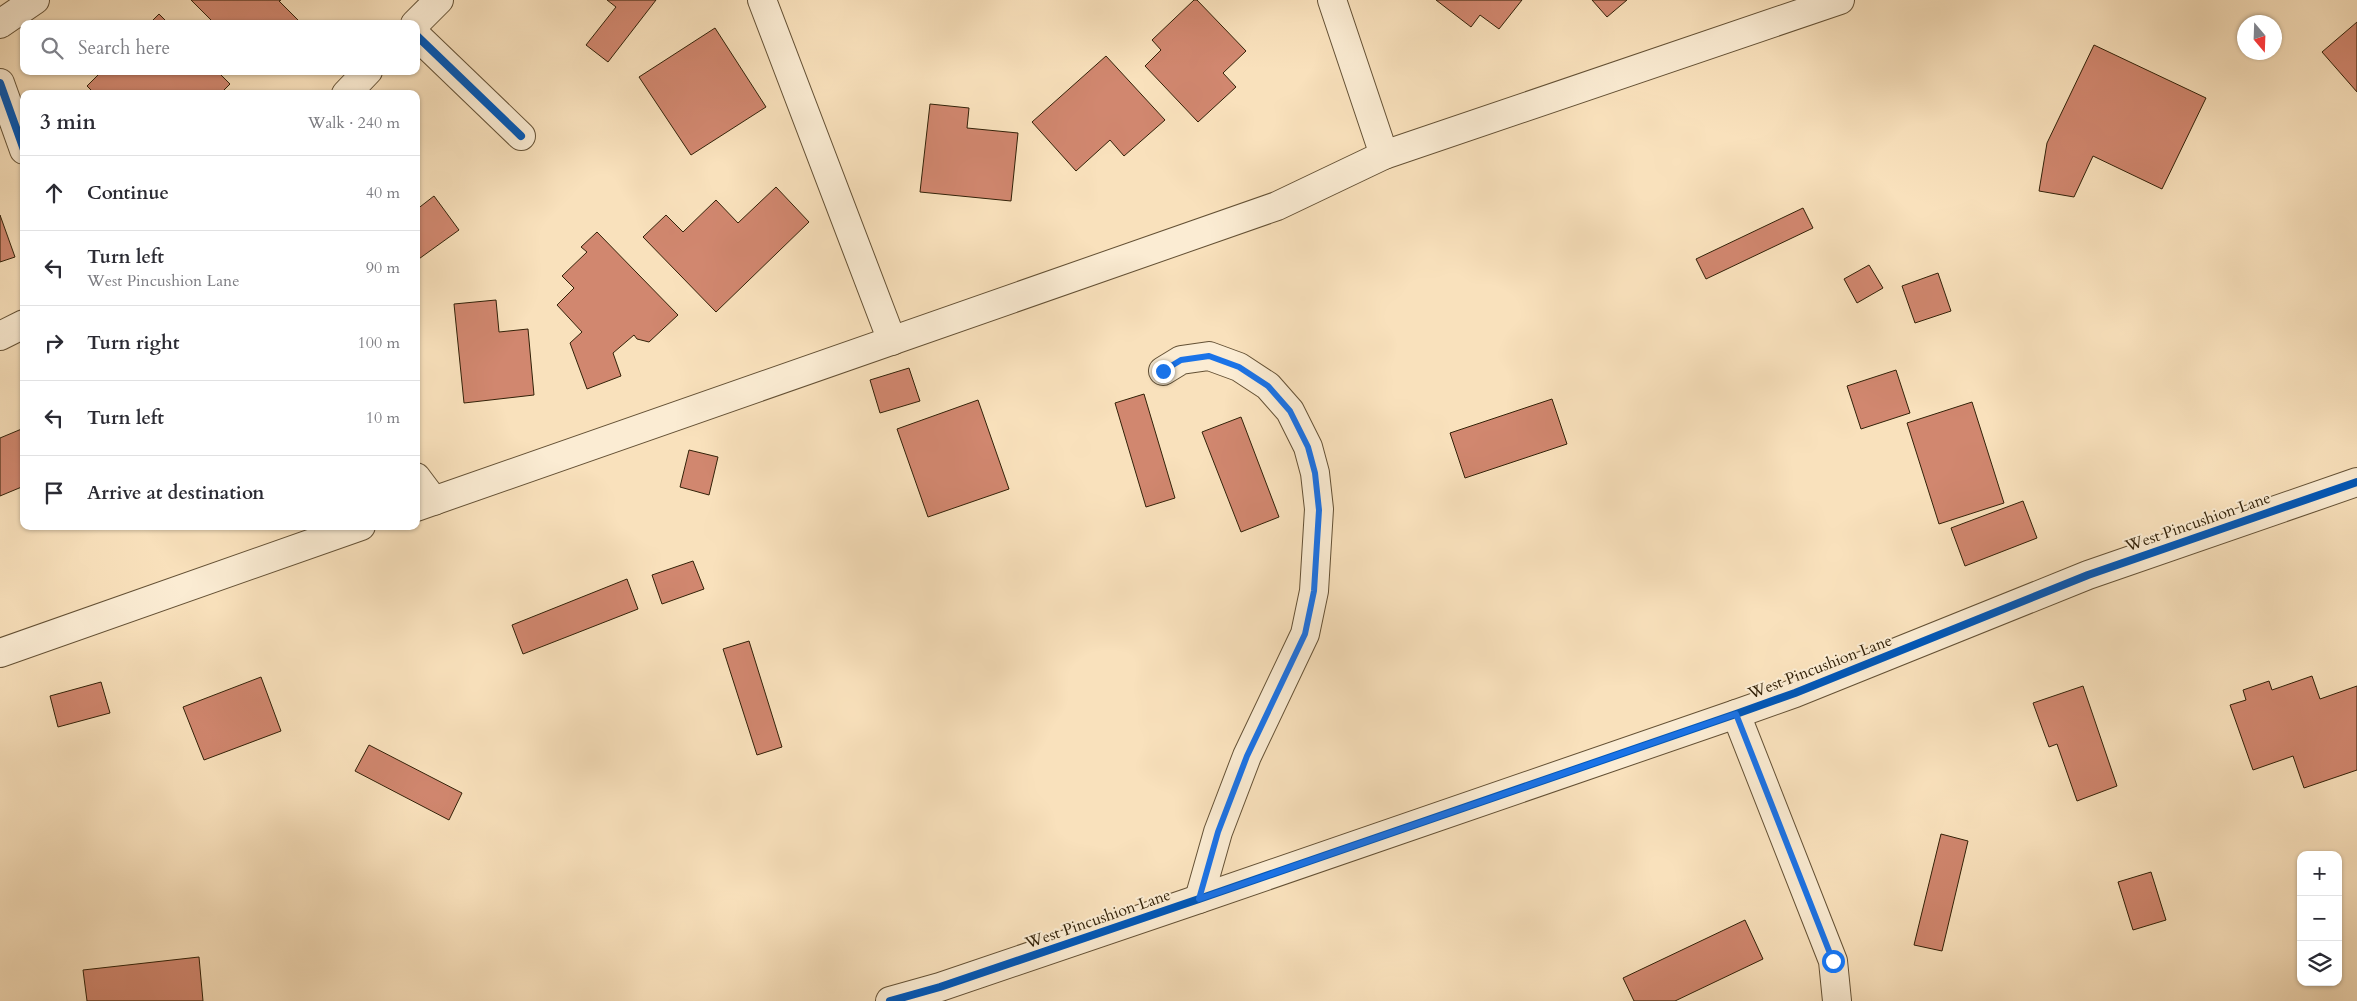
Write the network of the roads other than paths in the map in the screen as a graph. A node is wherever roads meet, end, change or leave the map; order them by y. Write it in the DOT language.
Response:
graph roads {
  1 [pos="34,0"];
  2 [pos="439,0"];
  3 [pos="762,0"];
  4 [pos="1332,0"];
  5 [pos="1840,0"];
  6 [pos="419,20"];
  7 [pos="0,24"];
  8 [pos="420,39"];
  9 [pos="364,75"];
  10 [pos="0,83"];
  11 [pos="350,90"];
  12 [pos="521,136"];
  13 [pos="20,139"];
  14 [pos="1384,154"];
  15 [pos="20,326"];
  16 [pos="0,336"];
  17 [pos="892,341"];
  18 [pos="1163,371"];
  19 [pos="2357,482"];
  20 [pos="420,489"];
  21 [pos="425,504"];
  22 [pos="350,530"];
  23 [pos="0,653"];
  24 [pos="1736,714"];
  25 [pos="1199,899"];
  26 [pos="890,1001"];
  27 [pos="1837,1001"];
  1 -- 7 [label="street"];
  2 -- 6 [label="street"];
  3 -- 17 [label="street"];
  4 -- 14 [label="street"];
  5 -- 14 [label="street"];
  8 -- 12 [label="street"];
  9 -- 11 [label="street"];
  10 -- 13 [label="street"];
  14 -- 17 [label="street"];
  15 -- 16 [label="street"];
  17 -- 21 [label="street"];
  18 -- 25 [label="street"];
  19 -- 24 [label="street, West Pincushion Lane"];
  20 -- 21 [label="street"];
  22 -- 23 [label="street"];
  24 -- 25 [label="street, West Pincushion Lane"];
  24 -- 27 [label="street"];
  25 -- 26 [label="street, West Pincushion Lane"];
}
